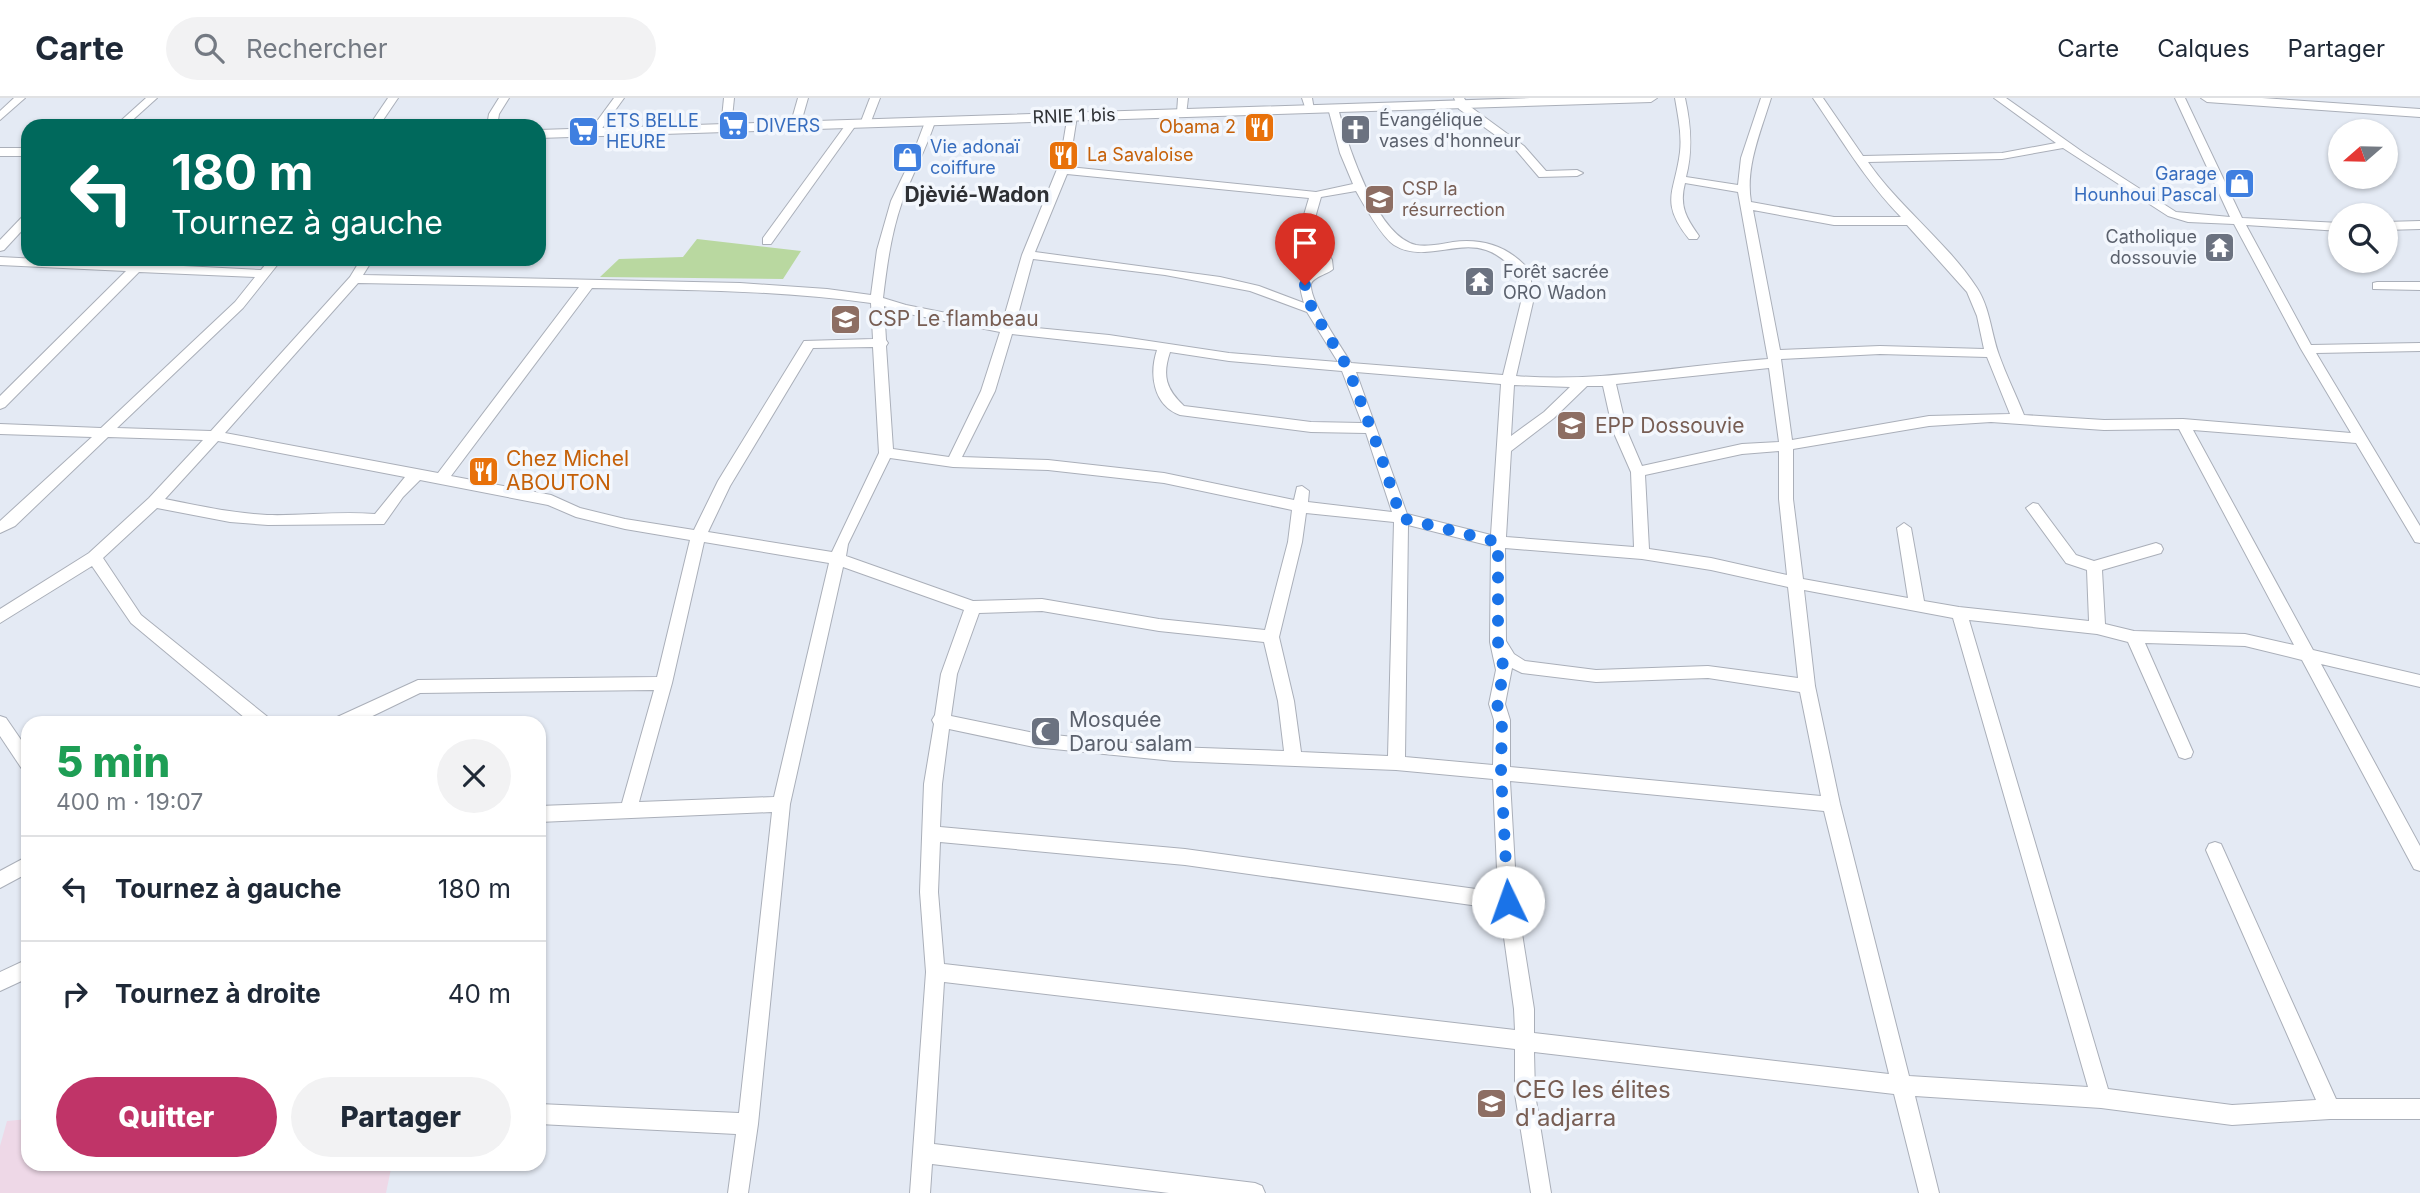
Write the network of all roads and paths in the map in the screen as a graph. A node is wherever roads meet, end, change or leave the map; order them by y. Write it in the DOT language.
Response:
graph roads {
  1 [pos="20,98"];
  2 [pos="152,98"];
  3 [pos="393,98"];
  4 [pos="503,98"];
  5 [pos="619,98"];
  6 [pos="729,98"];
  7 [pos="803,98"];
  8 [pos="875,98"];
  9 [pos="1183,98"];
  10 [pos="1651,98"];
  11 [pos="1680,98"];
  12 [pos="1766,98"];
  13 [pos="1818,98"];
  14 [pos="1999,98"];
  15 [pos="2180,98"];
  16 [pos="2207,98"];
  17 [pos="1460,101"];
  18 [pos="1308,103"];
  19 [pos="1333,108"];
  20 [pos="1182,113"];
  21 [pos="2420,113"];
  22 [pos="1072,116"];
  23 [pos="0,117"];
  24 [pos="128,119"];
  25 [pos="379,119"];
  26 [pos="493,119"];
  27 [pos="930,122"];
  28 [pos="858,124"];
  29 [pos="795,126"];
  30 [pos="726,128"];
  31 [pos="594,132"];
  32 [pos="546,134"];
  33 [pos="2064,145"];
  34 [pos="0,152"];
  35 [pos="21,152"];
  36 [pos="1858,159"];
  37 [pos="1063,170"];
  38 [pos="1577,173"];
  39 [pos="1679,179"];
  40 [pos="1358,187"];
  41 [pos="1316,195"];
  42 [pos="1745,197"];
  43 [pos="1910,221"];
  44 [pos="2238,221"];
  45 [pos="21,224"];
  46 [pos="2420,225"];
  47 [pos="2328,226"];
  48 [pos="2398,226"];
  49 [pos="1693,236"];
  50 [pos="767,241"];
  51 [pos="0,247"];
  52 [pos="1028,255"];
  53 [pos="0,261"];
  54 [pos="21,261"];
  55 [pos="138,266"];
  56 [pos="175,266"];
  57 [pos="270,266"];
  58 [pos="363,266"];
  59 [pos="264,274"];
  60 [pos="355,279"];
  61 [pos="588,284"];
  62 [pos="2377,286"];
  63 [pos="2420,286"];
  64 [pos="1307,292"];
  65 [pos="1276,298"];
  66 [pos="877,300"];
  67 [pos="1312,309"];
  68 [pos="1007,329"];
  69 [pos="882,343"];
  70 [pos="1165,347"];
  71 [pos="2420,347"];
  72 [pos="2307,349"];
  73 [pos="1993,353"];
  74 [pos="1775,359"];
  75 [pos="1348,368"];
  76 [pos="1508,381"];
  77 [pos="1609,381"];
  78 [pos="1582,383"];
  79 [pos="0,404"];
  80 [pos="2018,417"];
  81 [pos="2183,424"];
  82 [pos="1371,428"];
  83 [pos="0,429"];
  84 [pos="104,433"];
  85 [pos="215,436"];
  86 [pos="2360,439"];
  87 [pos="1786,445"];
  88 [pos="1502,450"];
  89 [pos="886,453"];
  90 [pos="953,462"];
  91 [pos="1638,472"];
  92 [pos="416,475"];
  93 [pos="441,480"];
  94 [pos="1301,499"];
  95 [pos="154,502"];
  96 [pos="2033,508"];
  97 [pos="1401,518"];
  98 [pos="0,528"];
  99 [pos="1904,528"];
  100 [pos="2419,533"];
  101 [pos="698,537"];
  102 [pos="1498,542"];
  103 [pos="2156,549"];
  104 [pos="1642,554"];
  105 [pos="94,557"];
  106 [pos="838,559"];
  107 [pos="2094,567"];
  108 [pos="1795,583"];
  109 [pos="1917,604"];
  110 [pos="973,607"];
  111 [pos="1959,613"];
  112 [pos="0,617"];
  113 [pos="2097,628"];
  114 [pos="1271,637"];
  115 [pos="2134,637"];
  116 [pos="1498,642"];
  117 [pos="2306,652"];
  118 [pos="2420,681"];
  119 [pos="664,683"];
  120 [pos="1807,686"];
  121 [pos="254,716"];
  122 [pos="356,716"];
  123 [pos="940,720"];
  124 [pos="0,723"];
  125 [pos="2185,752"];
  126 [pos="21,754"];
  127 [pos="1293,759"];
  128 [pos="1396,763"];
  129 [pos="1501,773"];
  130 [pos="781,804"];
  131 [pos="1831,804"];
  132 [pos="629,808"];
  133 [pos="546,814"];
  134 [pos="932,834"];
  135 [pos="2215,850"];
  136 [pos="2420,863"];
  137 [pos="21,868"];
  138 [pos="0,880"];
  139 [pos="1508,902"];
  140 [pos="21,972"];
  141 [pos="935,972"];
  142 [pos="0,982"];
  143 [pos="1524,1042"];
  144 [pos="1900,1084"];
  145 [pos="2101,1098"];
  146 [pos="2330,1109"];
  147 [pos="2420,1109"];
  148 [pos="546,1115"];
  149 [pos="748,1125"];
  150 [pos="923,1153"];
  151 [pos="738,1193"];
  152 [pos="920,1193"];
  153 [pos="1255,1193"];
  154 [pos="1541,1193"];
  155 [pos="1929,1193"];
  1 -- 23 [label="street"];
  2 -- 24 [label="street"];
  3 -- 25 [label="street"];
  4 -- 26 [label="street"];
  5 -- 31 [label="street"];
  6 -- 30 [label="street"];
  7 -- 29 [label="street"];
  8 -- 28 [label="street"];
  9 -- 20 [label="street"];
  10 -- 17 [label="main road, RNIE 1 bis"];
  11 -- 39 [label="street"];
  12 -- 42 [label="street"];
  13 -- 36 [label="street"];
  14 -- 33 [label="street"];
  15 -- 44 [label="street"];
  16 -- 21 [label="main road"];
  17 -- 19 [label="main road, RNIE 1 bis"];
  17 -- 38 [label="street"];
  18 -- 19 [label="main road, RNIE 1 bis"];
  18 -- 20 [label="main road, RNIE 1 bis"];
  19 -- 40 [label="street"];
  20 -- 22 [label="main road, RNIE 1 bis"];
  22 -- 27 [label="main road, RNIE 1 bis"];
  22 -- 37 [label="street"];
  27 -- 28 [label="main road, RNIE 1 bis"];
  27 -- 66 [label="street"];
  28 -- 29 [label="main road, RNIE 1 bis"];
  28 -- 50 [label="street"];
  29 -- 30 [label="main road, RNIE 1 bis"];
  30 -- 31 [label="main road, RNIE 1 bis"];
  31 -- 32 [label="main road, RNIE 1 bis"];
  33 -- 36 [label="street"];
  33 -- 44 [label="street"];
  34 -- 35 [label="main road"];
  36 -- 43 [label="street"];
  37 -- 41 [label="street"];
  37 -- 52 [label="street"];
  39 -- 42 [label="street"];
  39 -- 49 [label="street"];
  40 -- 41 [label="street"];
  40 -- 76 [label="street"];
  41 -- 64 [label="street"];
  42 -- 43 [label="street"];
  42 -- 74 [label="street"];
  43 -- 73 [label="street"];
  44 -- 47 [label="street"];
  44 -- 72 [label="street"];
  45 -- 51 [label="street"];
  46 -- 48 [label="street"];
  52 -- 65 [label="street"];
  52 -- 68 [label="street"];
  53 -- 54 [label="street"];
  55 -- 79 [label="street"];
  56 -- 59 [label="street"];
  57 -- 59 [label="street"];
  58 -- 60 [label="street"];
  59 -- 84 [label="street"];
  60 -- 61 [label="street"];
  60 -- 85 [label="street"];
  61 -- 66 [label="street"];
  61 -- 93 [label="street"];
  62 -- 63 [label="street"];
  64 -- 65 [label="street"];
  64 -- 67 [label="street"];
  65 -- 67 [label="street"];
  66 -- 68 [label="street"];
  66 -- 69 [label="street"];
  67 -- 75 [label="street"];
  68 -- 70 [label="street"];
  68 -- 90 [label="street"];
  69 -- 89 [label="street"];
  69 -- 101 [label="street"];
  70 -- 75 [label="street"];
  70 -- 82 [label="street"];
  71 -- 72 [label="street"];
  72 -- 86 [label="street"];
  73 -- 74 [label="street"];
  73 -- 80 [label="street"];
  74 -- 77 [label="street"];
  74 -- 87 [label="street"];
  75 -- 76 [label="street"];
  75 -- 82 [label="street"];
  76 -- 78 [label="street"];
  76 -- 88 [label="street"];
  77 -- 78 [label="street"];
  77 -- 91 [label="street"];
  78 -- 88 [label="street"];
  80 -- 81 [label="street"];
  80 -- 87 [label="street"];
  81 -- 86 [label="street"];
  81 -- 117 [label="street"];
  82 -- 97 [label="street"];
  83 -- 84 [label="street"];
  84 -- 85 [label="street"];
  84 -- 98 [label="street"];
  85 -- 92 [label="street"];
  85 -- 95 [label="street"];
  86 -- 100 [label="street"];
  87 -- 91 [label="street"];
  87 -- 108 [label="street"];
  88 -- 102 [label="street"];
  89 -- 90 [label="street"];
  89 -- 106 [label="street"];
  90 -- 94 [label="street"];
  91 -- 104 [label="street"];
  92 -- 93 [label="street"];
  92 -- 95 [label="street"];
  93 -- 101 [label="street"];
  94 -- 97 [label="street"];
  94 -- 114 [label="street"];
  95 -- 105 [label="street"];
  96 -- 107 [label="street"];
  97 -- 102 [label="street"];
  97 -- 128 [label="street"];
  99 -- 109 [label="street"];
  101 -- 106 [label="street"];
  101 -- 119 [label="street"];
  102 -- 104 [label="street"];
  102 -- 116 [label="street"];
  103 -- 107 [label="street"];
  104 -- 108 [label="street"];
  105 -- 112 [label="street"];
  105 -- 121 [label="street"];
  106 -- 110 [label="street"];
  106 -- 130 [label="street"];
  107 -- 113 [label="street"];
  108 -- 109 [label="street"];
  108 -- 120 [label="street"];
  109 -- 111 [label="street"];
  110 -- 114 [label="street"];
  110 -- 123 [label="street"];
  111 -- 113 [label="street"];
  111 -- 145 [label="street"];
  113 -- 115 [label="street"];
  114 -- 127 [label="street"];
  115 -- 117 [label="street"];
  115 -- 125 [label="street"];
  116 -- 120 [label="street"];
  116 -- 129 [label="street"];
  117 -- 118 [label="street"];
  117 -- 136 [label="street"];
  119 -- 122 [label="street"];
  119 -- 132 [label="street"];
  120 -- 131 [label="street"];
  123 -- 127 [label="street"];
  123 -- 134 [label="street"];
  124 -- 126 [label="street"];
  127 -- 128 [label="street"];
  128 -- 129 [label="street"];
  129 -- 131 [label="street"];
  129 -- 139 [label="street"];
  130 -- 132 [label="street"];
  130 -- 149 [label="street"];
  131 -- 144 [label="street"];
  132 -- 133 [label="street"];
  134 -- 139 [label="street"];
  134 -- 141 [label="street"];
  135 -- 146 [label="street"];
  137 -- 138 [label="street"];
  139 -- 143 [label="street"];
  140 -- 142 [label="street"];
  141 -- 143 [label="street"];
  141 -- 150 [label="street"];
  143 -- 144 [label="street"];
  143 -- 154 [label="street"];
  144 -- 145 [label="street"];
  144 -- 155 [label="street"];
  145 -- 146 [label="street"];
  146 -- 147 [label="street"];
  148 -- 149 [label="street"];
  149 -- 151 [label="street"];
  150 -- 152 [label="street"];
  150 -- 153 [label="street"];
}
